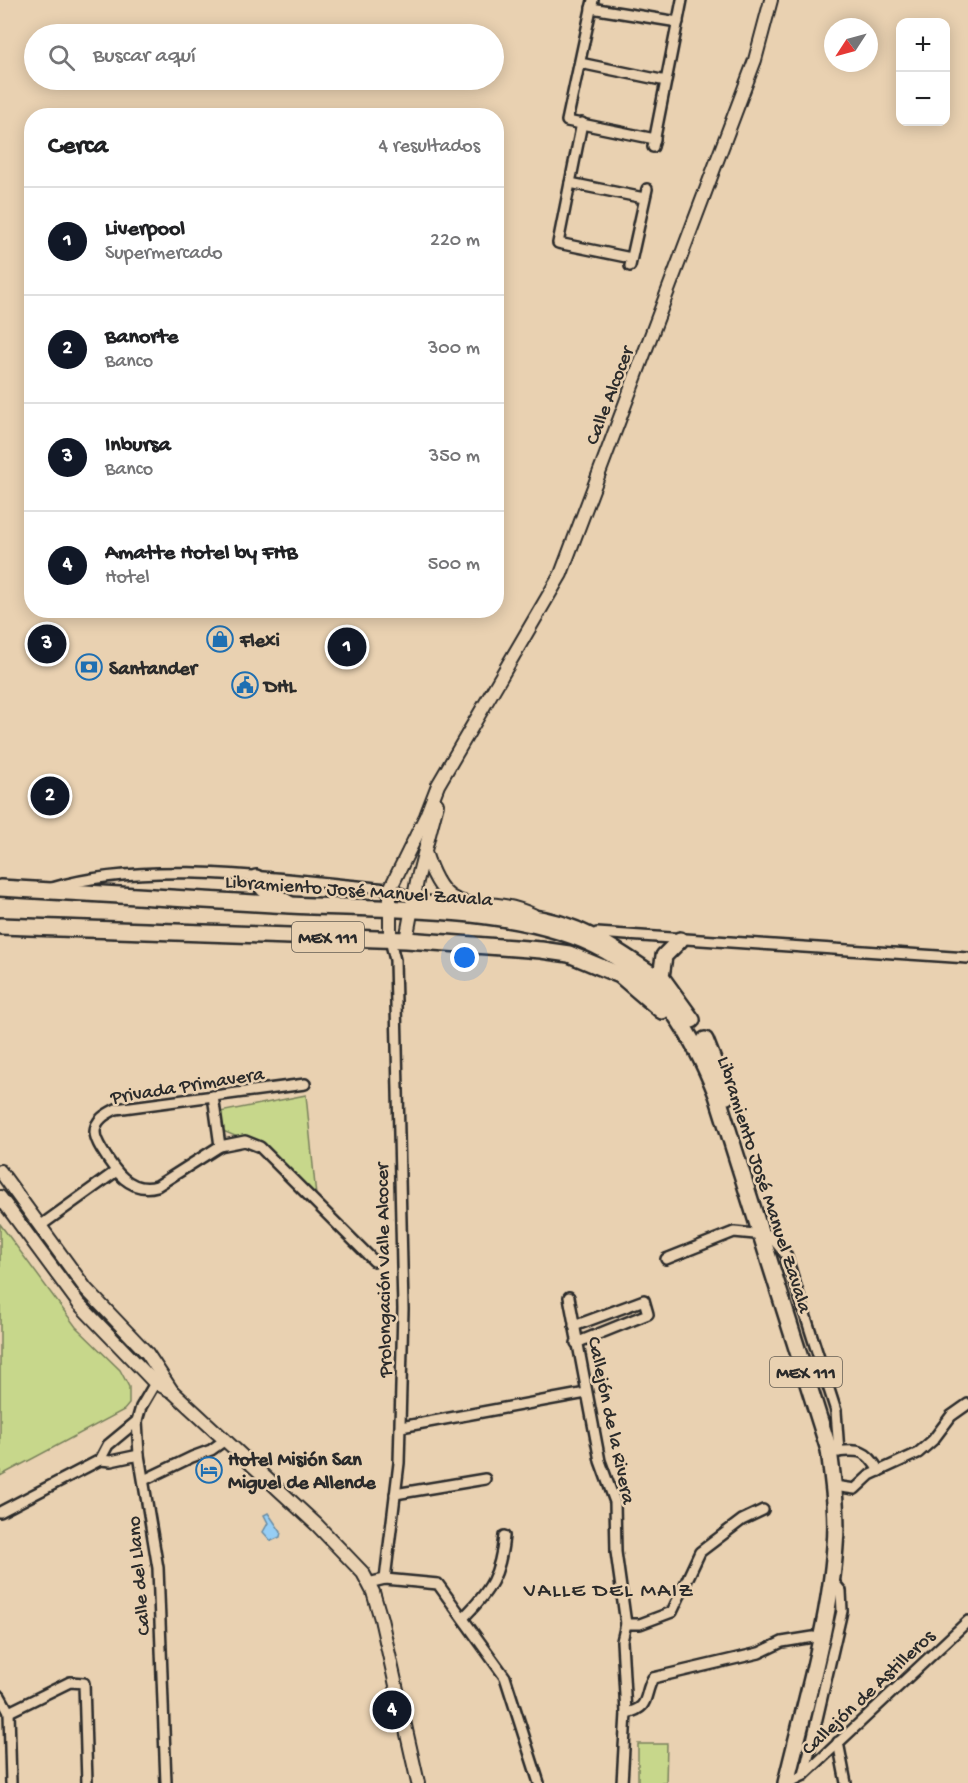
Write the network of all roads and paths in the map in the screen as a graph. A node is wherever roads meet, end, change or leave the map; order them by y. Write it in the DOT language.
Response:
graph roads {
  1 [pos="682,0"];
  2 [pos="771,0"];
  3 [pos="592,4"];
  4 [pos="678,22"];
  5 [pos="580,63"];
  6 [pos="666,81"];
  7 [pos="582,123"];
  8 [pos="570,183"];
  9 [pos="438,785"];
  10 [pos="425,852"];
  11 [pos="256,878"];
  12 [pos="0,888"];
  13 [pos="390,889"];
  14 [pos="44,890"];
  15 [pos="413,904"];
  16 [pos="291,905"];
  17 [pos="388,908"];
  18 [pos="533,915"];
  19 [pos="0,926"];
  20 [pos="595,933"];
  21 [pos="390,940"];
  22 [pos="406,940"];
  23 [pos="680,940"];
  24 [pos="968,958"];
  25 [pos="394,960"];
  26 [pos="660,977"];
  27 [pos="305,1084"];
  28 [pos="213,1096"];
  29 [pos="730,1134"];
  30 [pos="220,1146"];
  31 [pos="0,1171"];
  32 [pos="115,1172"];
  33 [pos="0,1197"];
  34 [pos="40,1226"];
  35 [pos="757,1232"];
  36 [pos="666,1259"];
  37 [pos="374,1261"];
  38 [pos="569,1297"];
  39 [pos="574,1326"];
  40 [pos="576,1342"];
  41 [pos="158,1378"];
  42 [pos="586,1393"];
  43 [pos="968,1404"];
  44 [pos="137,1421"];
  45 [pos="401,1427"];
  46 [pos="225,1440"];
  47 [pos="834,1452"];
  48 [pos="139,1455"];
  49 [pos="100,1460"];
  50 [pos="879,1471"];
  51 [pos="485,1479"];
  52 [pos="144,1480"];
  53 [pos="834,1486"];
  54 [pos="395,1494"];
  55 [pos="763,1510"];
  56 [pos="0,1512"];
  57 [pos="504,1536"];
  58 [pos="385,1579"];
  59 [pos="832,1580"];
  60 [pos="368,1583"];
  61 [pos="463,1618"];
  62 [pos="968,1621"];
  63 [pos="626,1624"];
  64 [pos="813,1637"];
  65 [pos="0,1696"];
  66 [pos="9,1712"];
  67 [pos="626,1713"];
  68 [pos="838,1742"];
  69 [pos="802,1779"];
  70 [pos="11,1783"];
  71 [pos="87,1783"];
  72 [pos="166,1783"];
  73 [pos="418,1783"];
  74 [pos="538,1783"];
  75 [pos="622,1783"];
  76 [pos="786,1783"];
  77 [pos="846,1783"];
  1 -- 4 [label="street"];
  2 -- 9 [label="street, Calle Alcocer"];
  3 -- 4 [label="street"];
  3 -- 5 [label="street"];
  4 -- 6 [label="street"];
  5 -- 6 [label="street"];
  5 -- 7 [label="street"];
  6 -- 7 [label="street"];
  7 -- 8 [label="street"];
  8 -- 8 [label="street"];
  9 -- 10 [label="street, Calle Alcocer"];
  9 -- 13 [label="street, Calle Alcocer"];
  10 -- 15 [label="street, Calle Alcocer"];
  10 -- 18 [label="street"];
  11 -- 13 [label="street"];
  11 -- 14 [label="street"];
  11 -- 16 [label="main road"];
  12 -- 14 [label="main road, Libramiento José Manuel Zavala / MEX 111"];
  13 -- 15 [label="street"];
  13 -- 17 [label="street, Calle Alcocer"];
  14 -- 16 [label="main road, Libramiento José Manuel Zavala / MEX 111"];
  15 -- 17 [label="main road, Libramiento José Manuel Zavala / MEX 111"];
  15 -- 18 [label="street"];
  15 -- 22 [label="street, Calle Alcocer"];
  15 -- 29 [label="main road, Libramiento José Manuel Zavala / MEX 111"];
  16 -- 17 [label="main road, Libramiento José Manuel Zavala / MEX 111"];
  17 -- 21 [label="street, Calle Alcocer"];
  18 -- 20 [label="street"];
  19 -- 21 [label="main road, Libramiento José Manuel Zavala / MEX 111"];
  20 -- 23 [label="street"];
  20 -- 26 [label="street"];
  21 -- 22 [label="main road, Libramiento José Manuel Zavala / MEX 111"];
  21 -- 25 [label="street, Prolongación Valle Alcocer"];
  22 -- 25 [label="street"];
  22 -- 35 [label="main road, Libramiento José Manuel Zavala / MEX 111"];
  23 -- 24 [label="street"];
  23 -- 26 [label="main road"];
  25 -- 45 [label="street, Prolongación Valle Alcocer"];
  26 -- 29 [label="main road"];
  27 -- 28 [label="street, Privada Primavera"];
  28 -- 30 [label="street"];
  28 -- 32 [label="street, Privada Primavera"];
  29 -- 35 [label="main road, Libramiento José Manuel Zavala / MEX 111"];
  30 -- 32 [label="street, Privada Primavera"];
  30 -- 37 [label="street, Privada Primavera"];
  31 -- 34 [label="street"];
  32 -- 34 [label="street"];
  33 -- 41 [label="street"];
  34 -- 41 [label="street"];
  35 -- 36 [label="street"];
  35 -- 47 [label="main road, Libramiento José Manuel Zavala / MEX 111"];
  35 -- 64 [label="main road, Libramiento José Manuel Zavala / MEX 111"];
  38 -- 39 [label="street, Callejón de la Rivera"];
  39 -- 40 [label="street, Callejón de la Rivera"];
  39 -- 40 [label="street"];
  40 -- 42 [label="street, Callejón de la Rivera"];
  41 -- 44 [label="street, Calle del Llano"];
  41 -- 46 [label="street"];
  42 -- 45 [label="street"];
  42 -- 63 [label="street, Callejón de la Rivera"];
  43 -- 50 [label="street"];
  44 -- 48 [label="street, Calle del Llano"];
  44 -- 49 [label="street"];
  45 -- 54 [label="street, Prolongación Valle Alcocer"];
  46 -- 52 [label="street"];
  46 -- 60 [label="street"];
  47 -- 50 [label="street"];
  47 -- 53 [label="main road, Libramiento José Manuel Zavala / MEX 111"];
  48 -- 49 [label="street"];
  48 -- 52 [label="street, Calle del Llano"];
  49 -- 56 [label="street"];
  50 -- 53 [label="street"];
  51 -- 54 [label="street"];
  52 -- 72 [label="street, Calle del Llano"];
  53 -- 59 [label="main road, Libramiento José Manuel Zavala / MEX 111"];
  54 -- 58 [label="street, Prolongación Valle Alcocer"];
  55 -- 63 [label="street"];
  57 -- 61 [label="street"];
  58 -- 60 [label="street"];
  58 -- 61 [label="street"];
  59 -- 69 [label="street"];
  59 -- 76 [label="main road, Libramiento José Manuel Zavala / MEX 111"];
  60 -- 73 [label="street"];
  61 -- 74 [label="street"];
  62 -- 68 [label="street, Callejón de Astilleros"];
  63 -- 67 [label="street"];
  64 -- 67 [label="street"];
  64 -- 76 [label="main road, Libramiento José Manuel Zavala / MEX 111"];
  65 -- 66 [label="street"];
  66 -- 70 [label="street"];
  66 -- 71 [label="street"];
  67 -- 75 [label="street"];
  68 -- 69 [label="street, Callejón de Astilleros"];
  68 -- 77 [label="street"];
  69 -- 76 [label="street, Callejón de Astilleros"];
}
